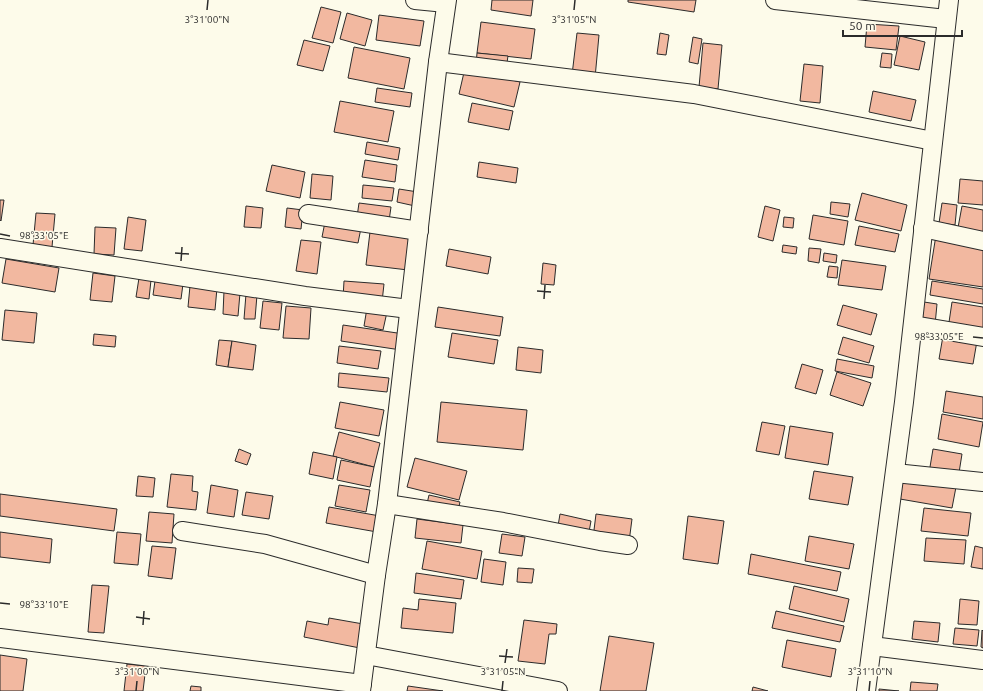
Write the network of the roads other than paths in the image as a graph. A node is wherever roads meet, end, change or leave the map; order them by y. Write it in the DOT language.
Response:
graph roads {
  1 [pos="415,0"];
  2 [pos="775,0"];
  3 [pos="949,0"];
  4 [pos="446,1"];
  5 [pos="946,19"];
  6 [pos="438,62"];
  7 [pos="933,141"];
  8 [pos="308,214"];
  9 [pos="923,228"];
  10 [pos="419,231"];
  11 [pos="983,241"];
  12 [pos="0,248"];
  13 [pos="409,309"];
  14 [pos="913,325"];
  15 [pos="983,337"];
  16 [pos="895,473"];
  17 [pos="983,482"];
  18 [pos="387,504"];
  19 [pos="182,531"];
  20 [pos="628,545"];
  21 [pos="376,575"];
  22 [pos="0,638"];
  23 [pos="872,646"];
  24 [pos="366,655"];
  25 [pos="983,660"];
  26 [pos="362,687"];
  27 [pos="558,691"];
  28 [pos="866,691"];
  1 -- 4 [label="street"];
  2 -- 5 [label="street"];
  3 -- 5 [label="street"];
  4 -- 6 [label="street"];
  5 -- 7 [label="street"];
  6 -- 7 [label="street"];
  6 -- 10 [label="street"];
  7 -- 9 [label="street"];
  8 -- 10 [label="street"];
  9 -- 11 [label="street"];
  9 -- 14 [label="street"];
  10 -- 13 [label="street"];
  12 -- 13 [label="street"];
  13 -- 18 [label="street"];
  14 -- 15 [label="street"];
  14 -- 16 [label="street"];
  16 -- 17 [label="street"];
  16 -- 23 [label="street"];
  18 -- 20 [label="street"];
  18 -- 21 [label="street"];
  19 -- 21 [label="street"];
  21 -- 24 [label="street"];
  22 -- 26 [label="street"];
  23 -- 25 [label="street"];
  23 -- 28 [label="street"];
  24 -- 26 [label="street"];
  24 -- 27 [label="street"];
}
